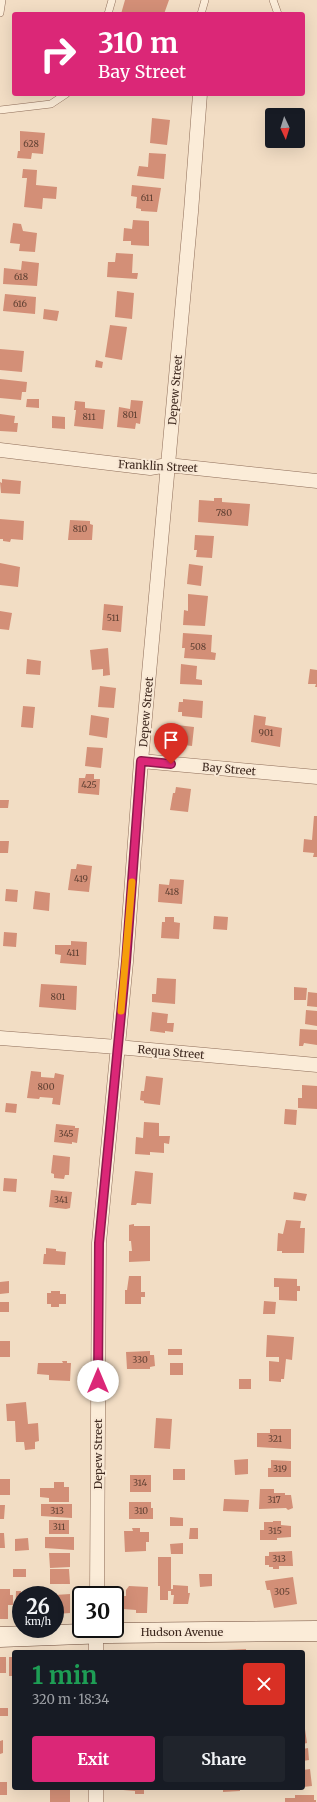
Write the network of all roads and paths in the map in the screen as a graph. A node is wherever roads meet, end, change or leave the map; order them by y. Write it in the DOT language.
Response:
graph roads {
  1 [pos="2,0"];
  2 [pos="112,0"];
  3 [pos="205,0"];
  4 [pos="273,0"];
  5 [pos="109,12"];
  6 [pos="202,12"];
  7 [pos="277,12"];
  8 [pos="0,13"];
  9 [pos="63,96"];
  10 [pos="200,96"];
  11 [pos="0,110"];
  12 [pos="0,450"];
  13 [pos="168,465"];
  14 [pos="317,481"];
  15 [pos="141,761"];
  16 [pos="317,777"];
  17 [pos="0,1038"];
  18 [pos="117,1047"];
  19 [pos="317,1065"];
  20 [pos="97,1586"];
  21 [pos="317,1631"];
  22 [pos="0,1637"];
  23 [pos="124,1637"];
  24 [pos="72,1638"];
  25 [pos="96,1790"];
  26 [pos="96,1802"];
  1 -- 8 [label="lane"];
  2 -- 5 [label="lane"];
  3 -- 6 [label="lane"];
  4 -- 7 [label="lane"];
  9 -- 11 [label="lane"];
  10 -- 13 [label="street, Depew Street"];
  12 -- 13 [label="street, Franklin Street"];
  13 -- 14 [label="street, Franklin Street"];
  13 -- 15 [label="street, Depew Street"];
  15 -- 16 [label="street, Bay Street"];
  15 -- 18 [label="street, Depew Street"];
  17 -- 18 [label="street, Requa Street"];
  18 -- 19 [label="street, Requa Street"];
  18 -- 20 [label="street, Depew Street"];
  21 -- 23 [label="street, Hudson Avenue"];
  22 -- 24 [label="street, Hudson Avenue"];
  25 -- 26 [label="street"];
}
